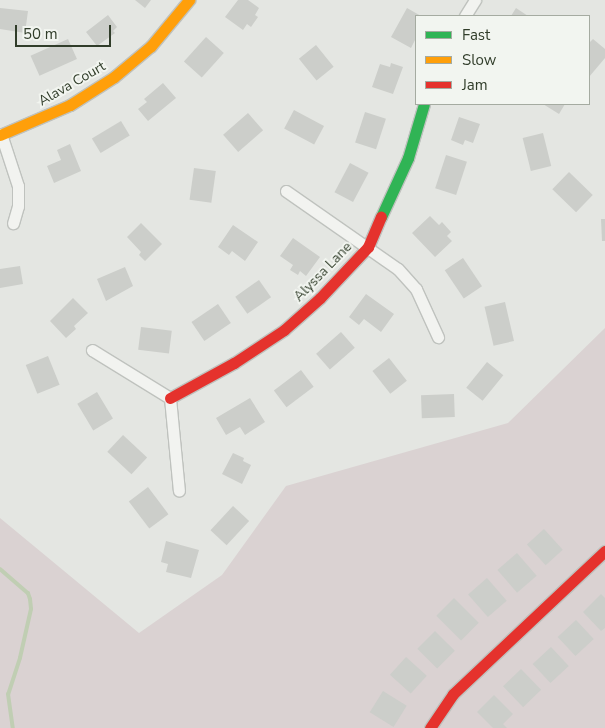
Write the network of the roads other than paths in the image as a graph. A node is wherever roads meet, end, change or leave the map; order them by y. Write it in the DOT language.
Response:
graph roads {
  1 [pos="189,0"];
  2 [pos="475,0"];
  3 [pos="466,15"];
  4 [pos="424,105"];
  5 [pos="0,134"];
  6 [pos="286,191"];
  7 [pos="13,222"];
  8 [pos="368,246"];
  9 [pos="438,336"];
  10 [pos="92,350"];
  11 [pos="170,398"];
  12 [pos="179,491"];
  13 [pos="605,552"];
  14 [pos="430,728"];
  1 -- 5 [label="street, Alava Court"];
  2 -- 3 [label="street"];
  4 -- 8 [label="street, Alyssa Lane"];
  5 -- 7 [label="street"];
  6 -- 8 [label="street"];
  8 -- 9 [label="street"];
  8 -- 11 [label="street, Alyssa Lane"];
  10 -- 11 [label="street"];
  11 -- 12 [label="street"];
  13 -- 14 [label="street"];
}
